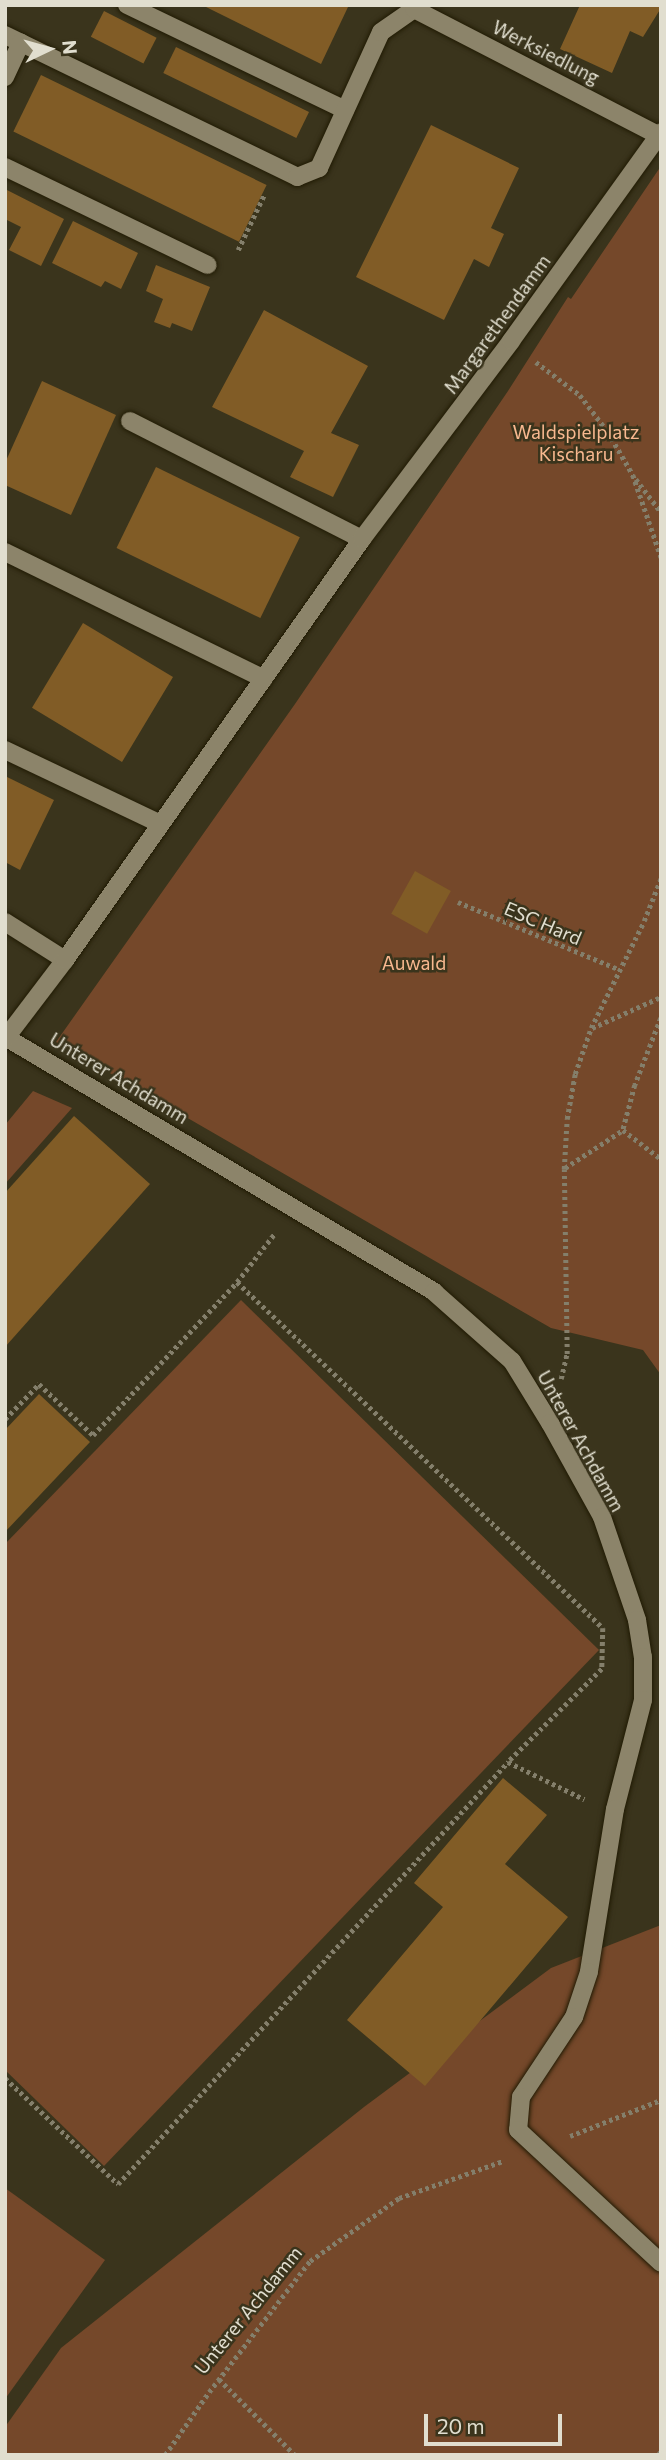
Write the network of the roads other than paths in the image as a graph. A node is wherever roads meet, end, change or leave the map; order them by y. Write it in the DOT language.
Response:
graph roads {
  1 [pos="127,5"];
  2 [pos="13,38"];
  3 [pos="5,77"];
  4 [pos="345,110"];
  5 [pos="659,133"];
  6 [pos="5,167"];
  7 [pos="208,265"];
  8 [pos="130,421"];
  9 [pos="362,539"];
  10 [pos="5,552"];
  11 [pos="264,680"];
  12 [pos="5,750"];
  13 [pos="159,823"];
  14 [pos="5,922"];
  15 [pos="65,960"];
  16 [pos="6,1039"];
  17 [pos="661,2263"];
  1 -- 4 [label="street"];
  2 -- 3 [label="street, Werksiedlung"];
  2 -- 4 [label="street, Werksiedlung"];
  4 -- 5 [label="street, Werksiedlung"];
  5 -- 9 [label="street, Margarethendamm"];
  6 -- 7 [label="street"];
  8 -- 9 [label="street"];
  9 -- 11 [label="street, Margarethendamm"];
  10 -- 11 [label="street"];
  11 -- 13 [label="street, Margarethendamm"];
  12 -- 13 [label="street"];
  13 -- 15 [label="street, Margarethendamm"];
  14 -- 15 [label="street"];
  15 -- 16 [label="street, Margarethendamm"];
  16 -- 17 [label="street, Unterer Achdamm"];
}
